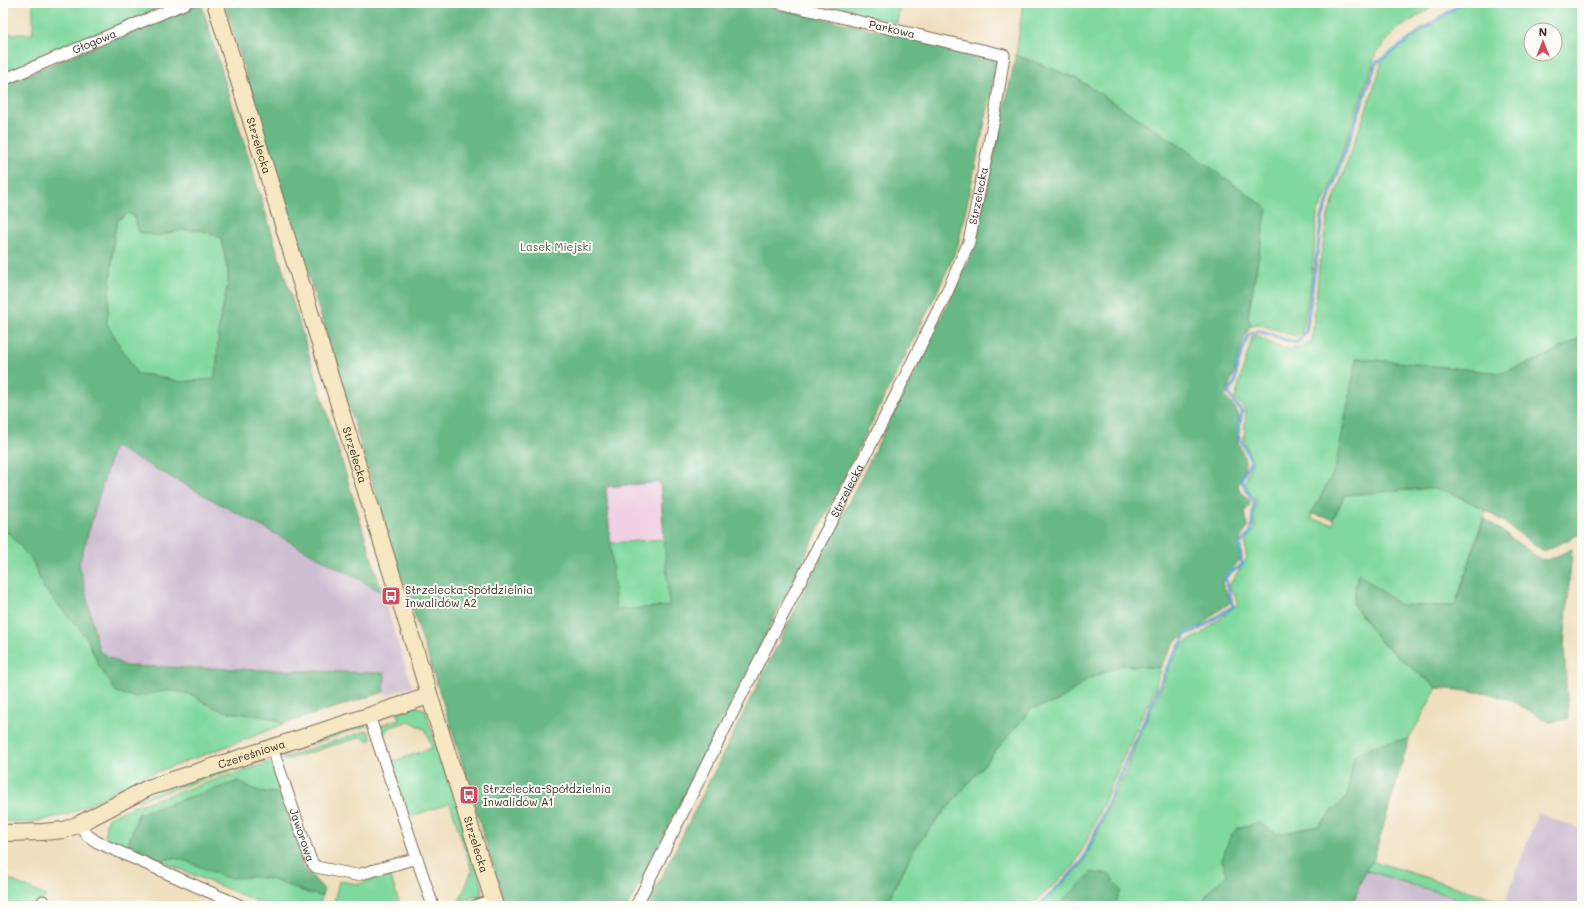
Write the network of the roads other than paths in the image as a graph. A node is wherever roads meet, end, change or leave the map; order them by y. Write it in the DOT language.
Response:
graph roads {
  1 [pos="186,3"];
  2 [pos="215,3"];
  3 [pos="779,3"];
  4 [pos="1004,55"];
  5 [pos="3,80"];
  6 [pos="429,696"];
  7 [pos="369,716"];
  8 [pos="272,748"];
  9 [pos="79,824"];
  10 [pos="3,833"];
  11 [pos="417,858"];
  12 [pos="494,903"];
  13 [pos="241,906"];
  14 [pos="433,906"];
  15 [pos="475,906"];
  16 [pos="636,906"];
  1 -- 5 [label="street, Głogowa"];
  2 -- 6 [label="street, Strzelecka"];
  3 -- 4 [label="street, Parkowa"];
  4 -- 16 [label="street, Strzelecka"];
  6 -- 7 [label="street, Czereśniowa"];
  6 -- 12 [label="street, Strzelecka"];
  7 -- 8 [label="street, Czereśniowa"];
  7 -- 11 [label="street"];
  8 -- 9 [label="street, Czereśniowa"];
  8 -- 11 [label="street, Jaworowa"];
  9 -- 10 [label="street, Czereśniowa"];
  9 -- 13 [label="street"];
  11 -- 14 [label="street"];
  12 -- 15 [label="street"];
}
